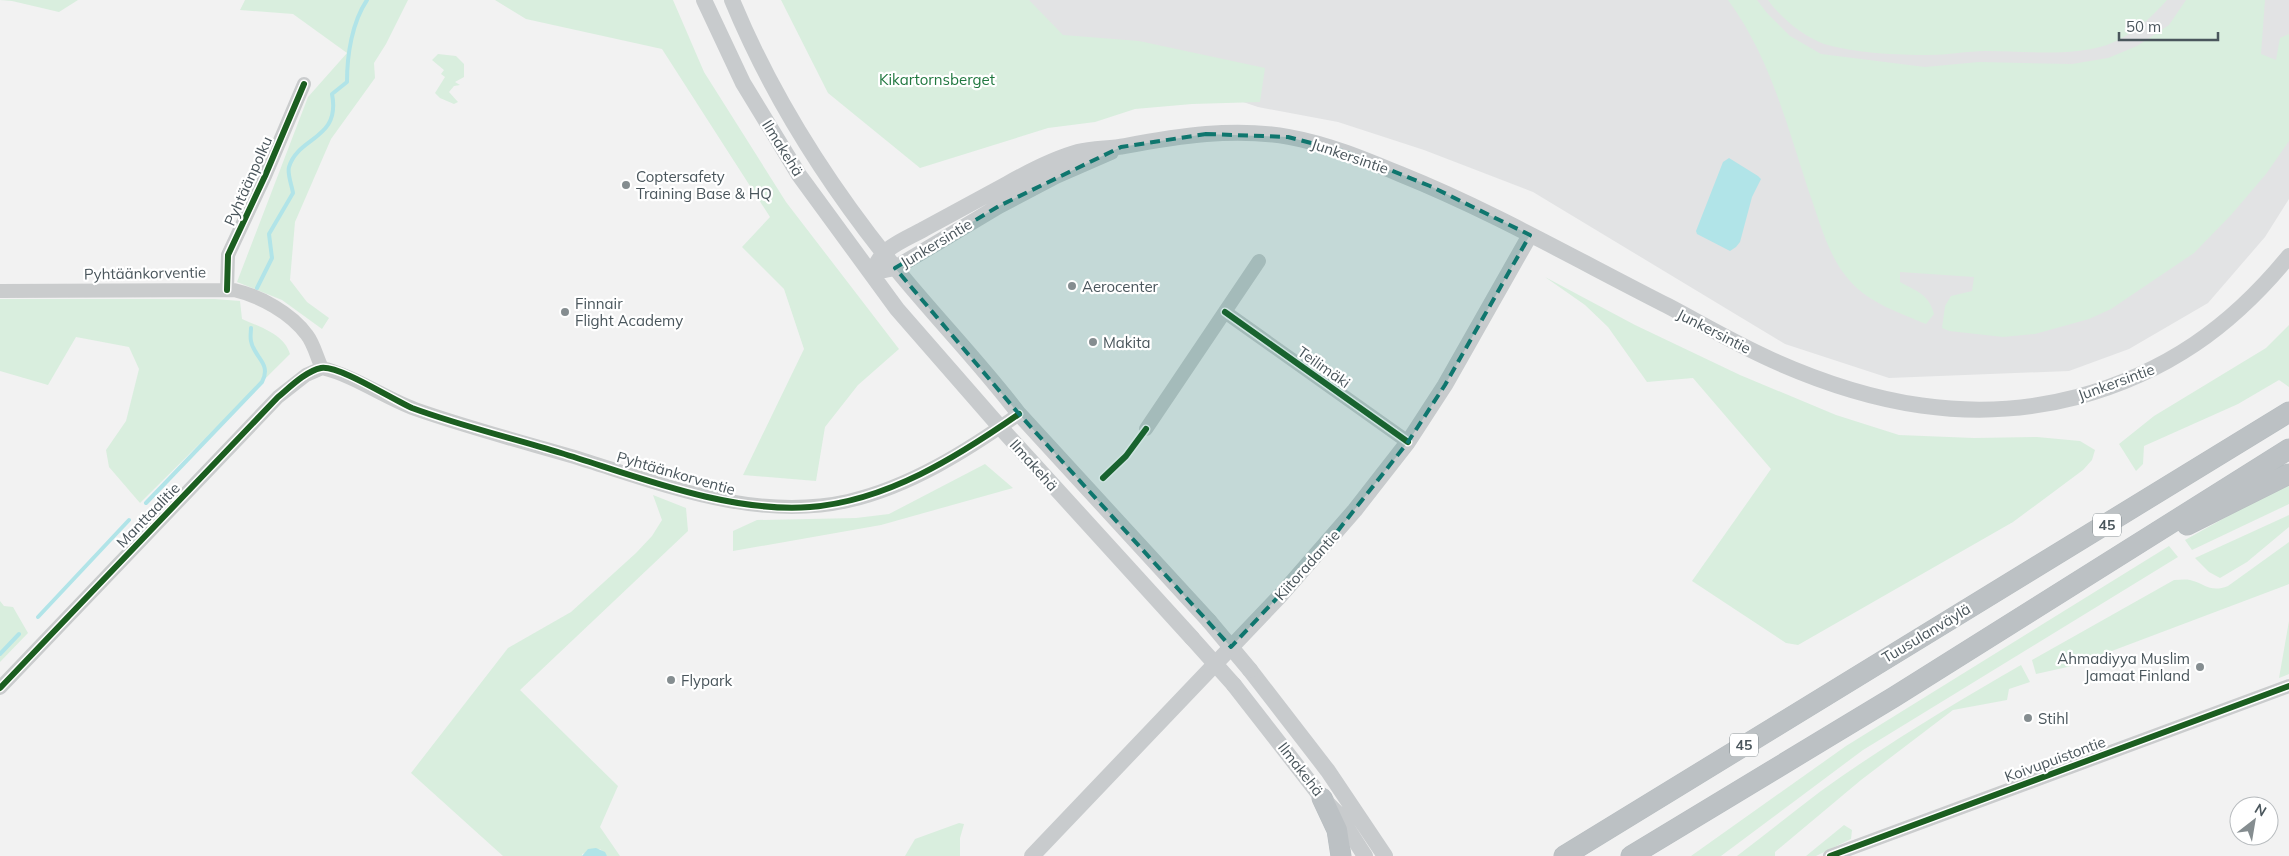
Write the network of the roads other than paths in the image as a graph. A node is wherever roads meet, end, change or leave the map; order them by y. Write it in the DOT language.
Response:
graph roads {
  1 [pos="704,0"];
  2 [pos="732,0"];
  3 [pos="304,84"];
  4 [pos="1121,147"];
  5 [pos="1530,235"];
  6 [pos="884,253"];
  7 [pos="2289,256"];
  8 [pos="1259,261"];
  9 [pos="895,268"];
  10 [pos="871,273"];
  11 [pos="227,290"];
  12 [pos="0,291"];
  13 [pos="1225,312"];
  14 [pos="322,368"];
  15 [pos="2289,412"];
  16 [pos="1019,414"];
  17 [pos="1000,427"];
  18 [pos="1146,429"];
  19 [pos="1408,442"];
  20 [pos="2289,449"];
  21 [pos="2289,474"];
  22 [pos="2091,572"];
  23 [pos="2289,686"];
  24 [pos="0,688"];
  25 [pos="1322,798"];
  26 [pos="1032,856"];
  27 [pos="1341,856"];
  28 [pos="1365,856"];
  29 [pos="1384,856"];
  30 [pos="1564,856"];
  31 [pos="1631,856"];
  32 [pos="1830,856"];
  1 -- 10 [label="main road, Ilmakehä"];
  2 -- 6 [label="main road, Ilmakehä"];
  3 -- 11 [label="street, Pyhtäänpolku"];
  4 -- 5 [label="main road, Junkersintie"];
  4 -- 6 [label="main road, Junkersintie"];
  4 -- 9 [label="main road, Junkersintie"];
  5 -- 7 [label="main road, Junkersintie"];
  5 -- 19 [label="main road, Kiitoradantie"];
  6 -- 9 [label="main road, Ilmakehä"];
  6 -- 10 [label="main road, Junkersintie"];
  8 -- 13 [label="street"];
  9 -- 10 [label="main road, Junkersintie"];
  9 -- 16 [label="main road, Ilmakehä"];
  10 -- 17 [label="main road, Ilmakehä"];
  11 -- 12 [label="street, Pyhtäänkorventie"];
  11 -- 14 [label="street, Pyhtäänkorventie"];
  13 -- 18 [label="street"];
  13 -- 19 [label="street, Teilimäki"];
  14 -- 17 [label="street, Pyhtäänkorventie"];
  14 -- 24 [label="street, Manttaalitie"];
  15 -- 30 [label="highway, Tuusulanväylä / 45"];
  16 -- 17 [label="street, Pyhtäänkorventie"];
  16 -- 29 [label="main road, Ilmakehä, bridge"];
  17 -- 25 [label="main road, Ilmakehä, bridge"];
  19 -- 26 [label="main road, Kiitoradantie"];
  20 -- 22 [label="highway, 45"];
  21 -- 22 [label="highway"];
  22 -- 31 [label="highway, 45"];
  23 -- 32 [label="street, Koivupuistontie"];
  25 -- 27 [label="highway"];
  25 -- 28 [label="main road, Ilmakehä"];
}
